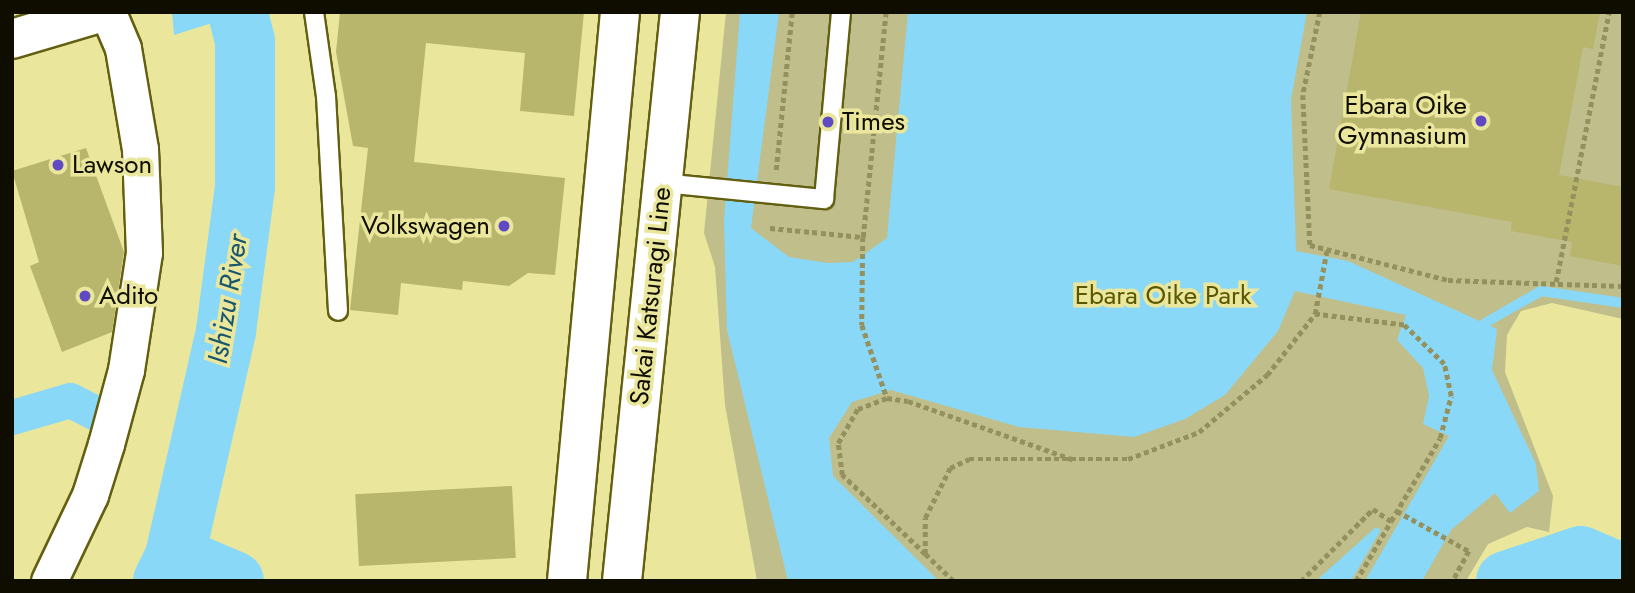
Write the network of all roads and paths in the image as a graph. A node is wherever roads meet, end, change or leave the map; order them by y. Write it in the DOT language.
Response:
graph roads {
  1 [pos="314,12"];
  2 [pos="620,12"];
  3 [pos="680,12"];
  4 [pos="792,12"];
  5 [pos="841,12"];
  6 [pos="886,12"];
  7 [pos="1320,12"];
  8 [pos="1609,12"];
  9 [pos="96,13"];
  10 [pos="12,39"];
  11 [pos="776,174"];
  12 [pos="663,183"];
  13 [pos="770,228"];
  14 [pos="863,237"];
  15 [pos="1327,249"];
  16 [pos="1556,282"];
  17 [pos="1623,286"];
  18 [pos="338,311"];
  19 [pos="1315,314"];
  20 [pos="887,398"];
  21 [pos="1083,463"];
  22 [pos="1397,511"];
  23 [pos="1391,521"];
  24 [pos="925,554"];
  25 [pos="567,576"];
  26 [pos="623,576"];
  27 [pos="49,581"];
  28 [pos="953,581"];
  29 [pos="1301,581"];
  30 [pos="1356,581"];
  31 [pos="1453,581"];
  1 -- 18 [label="lane"];
  2 -- 25 [label="main road"];
  3 -- 12 [label="main road, Sakai Katsuragi Line"];
  4 -- 11 [label="path"];
  5 -- 12 [label="lane"];
  6 -- 14 [label="path"];
  7 -- 15 [label="path"];
  8 -- 16 [label="path"];
  9 -- 10 [label="main road"];
  9 -- 27 [label="street"];
  12 -- 26 [label="main road, Sakai Katsuragi Line"];
  13 -- 14 [label="path"];
  14 -- 20 [label="path"];
  15 -- 16 [label="path"];
  15 -- 19 [label="path"];
  16 -- 17 [label="path"];
  19 -- 21 [label="path"];
  19 -- 22 [label="path"];
  20 -- 21 [label="path"];
  20 -- 24 [label="path"];
  21 -- 24 [label="path"];
  22 -- 23 [label="path"];
  22 -- 31 [label="path"];
  23 -- 29 [label="path"];
  23 -- 30 [label="path"];
  24 -- 28 [label="path"];
}
